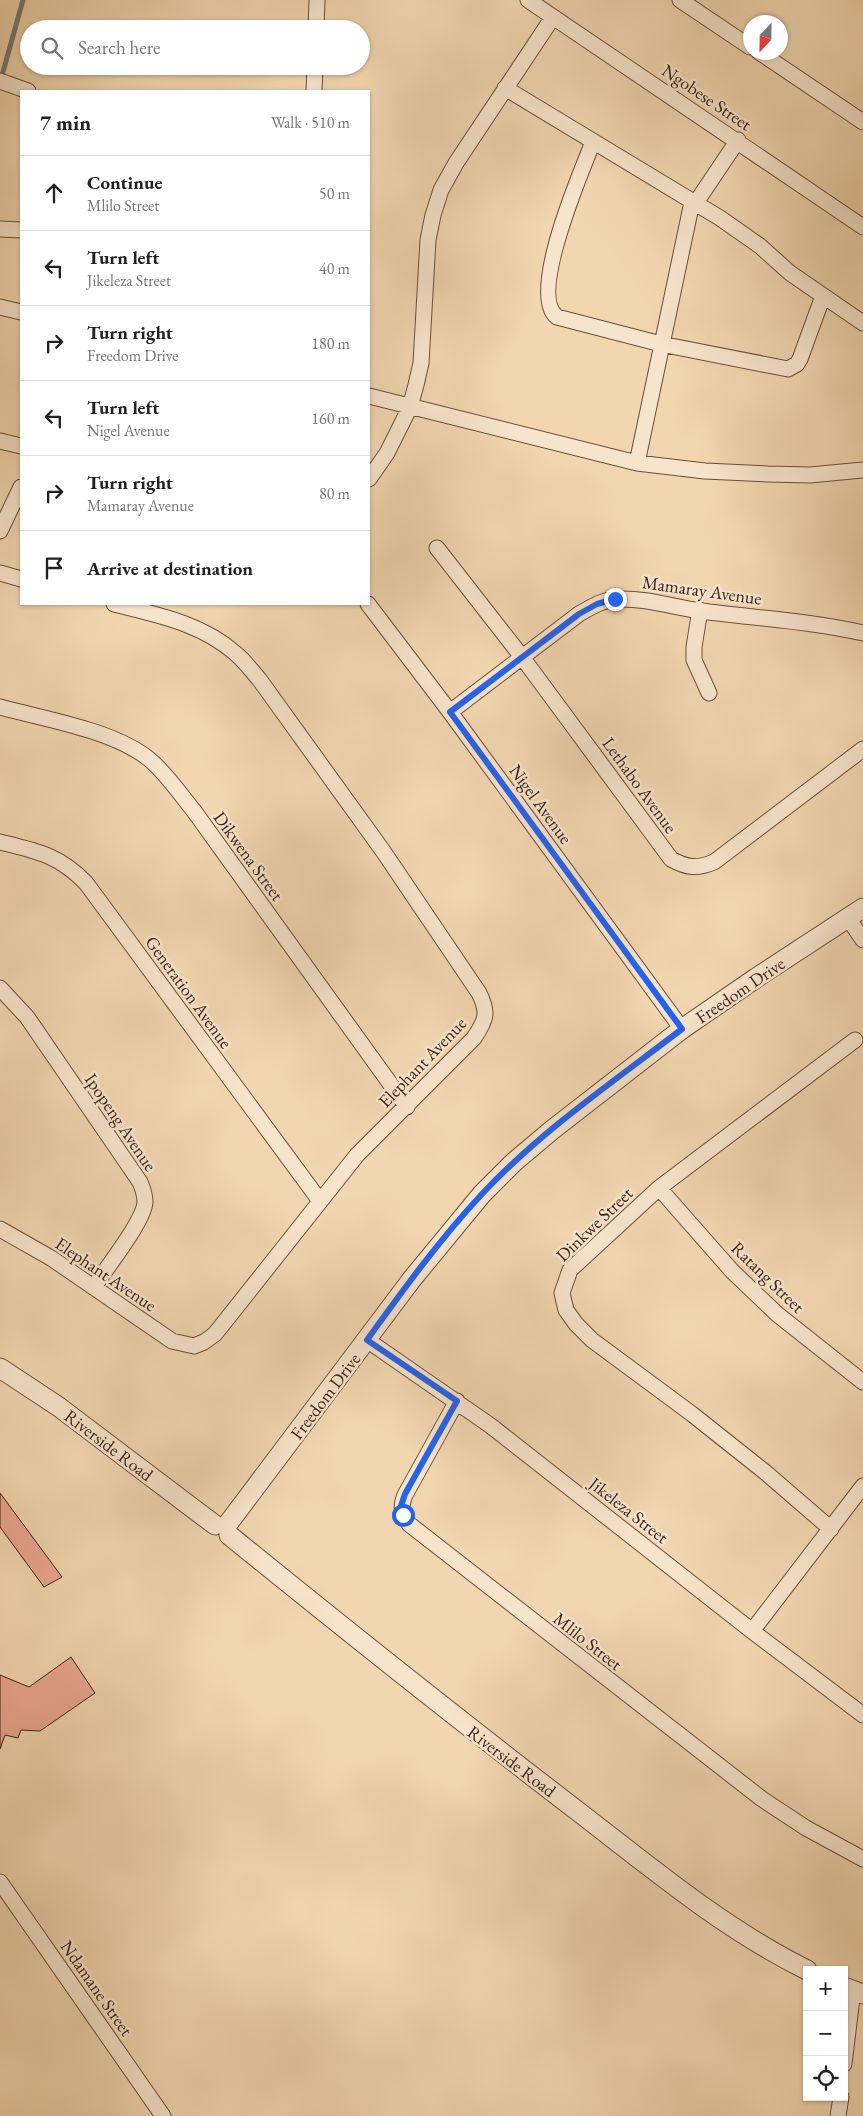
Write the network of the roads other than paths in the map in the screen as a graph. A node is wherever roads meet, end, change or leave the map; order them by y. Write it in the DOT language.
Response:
graph roads {
  1 [pos="317,0"];
  2 [pos="528,0"];
  3 [pos="680,0"];
  4 [pos="553,17"];
  5 [pos="316,20"];
  6 [pos="743,42"];
  7 [pos="770,60"];
  8 [pos="315,75"];
  9 [pos="0,81"];
  10 [pos="505,88"];
  11 [pos="25,90"];
  12 [pos="314,90"];
  13 [pos="863,122"];
  14 [pos="738,140"];
  15 [pos="593,142"];
  16 [pos="693,203"];
  17 [pos="863,227"];
  18 [pos="0,229"];
  19 [pos="20,230"];
  20 [pos="823,296"];
  21 [pos="0,307"];
  22 [pos="20,312"];
  23 [pos="863,323"];
  24 [pos="661,344"];
  25 [pos="370,396"];
  26 [pos="410,407"];
  27 [pos="0,441"];
  28 [pos="20,446"];
  29 [pos="637,464"];
  30 [pos="863,470"];
  31 [pos="370,478"];
  32 [pos="20,489"];
  33 [pos="0,531"];
  34 [pos="437,548"];
  35 [pos="0,573"];
  36 [pos="20,578"];
  37 [pos="118,605"];
  38 [pos="369,605"];
  39 [pos="700,610"];
  40 [pos="863,633"];
  41 [pos="522,657"];
  42 [pos="709,693"];
  43 [pos="0,707"];
  44 [pos="450,712"];
  45 [pos="863,749"];
  46 [pos="0,842"];
  47 [pos="856,913"];
  48 [pos="863,940"];
  49 [pos="0,988"];
  50 [pos="682,1029"];
  51 [pos="855,1040"];
  52 [pos="407,1107"];
  53 [pos="659,1188"];
  54 [pos="320,1201"];
  55 [pos="0,1229"];
  56 [pos="94,1287"];
  57 [pos="367,1340"];
  58 [pos="0,1368"];
  59 [pos="863,1382"];
  60 [pos="457,1401"];
  61 [pos="863,1486"];
  62 [pos="224,1529"];
  63 [pos="831,1529"];
  64 [pos="752,1631"];
  65 [pos="863,1715"];
  66 [pos="863,1859"];
  67 [pos="0,1882"];
  68 [pos="803,1968"];
  69 [pos="853,1990"];
  70 [pos="845,2056"];
  71 [pos="840,2101"];
  72 [pos="163,2116"];
  73 [pos="838,2116"];
  1 -- 5 [label="street"];
  2 -- 4 [label="street, Ngobese Street"];
  3 -- 6 [label="street"];
  4 -- 10 [label="street"];
  4 -- 14 [label="street, Ngobese Street"];
  7 -- 13 [label="street"];
  8 -- 12 [label="street"];
  9 -- 11 [label="street"];
  10 -- 15 [label="street"];
  10 -- 26 [label="street"];
  14 -- 16 [label="street"];
  14 -- 17 [label="street, Ngobese Street"];
  15 -- 16 [label="street"];
  15 -- 24 [label="street"];
  16 -- 20 [label="street"];
  16 -- 24 [label="street"];
  18 -- 19 [label="street"];
  20 -- 23 [label="street"];
  20 -- 24 [label="street"];
  21 -- 22 [label="street"];
  24 -- 29 [label="street"];
  25 -- 26 [label="street"];
  26 -- 29 [label="street"];
  26 -- 31 [label="street"];
  27 -- 28 [label="street"];
  29 -- 30 [label="street"];
  32 -- 33 [label="street"];
  34 -- 41 [label="street, Lethabo Avenue"];
  35 -- 36 [label="street"];
  37 -- 52 [label="street, Elephant Avenue"];
  38 -- 44 [label="street, Nigel Avenue"];
  39 -- 40 [label="street, Mamaray Avenue"];
  39 -- 41 [label="street, Mamaray Avenue"];
  39 -- 42 [label="street"];
  41 -- 44 [label="street, Mamaray Avenue"];
  41 -- 45 [label="street, Lethabo Avenue"];
  43 -- 52 [label="street, Dikwena Street"];
  44 -- 50 [label="street, Nigel Avenue"];
  46 -- 54 [label="street, Generation Avenue"];
  47 -- 48 [label="street"];
  47 -- 50 [label="street, Freedom Drive"];
  49 -- 56 [label="street, Ipopeng Avenue"];
  50 -- 57 [label="street, Freedom Drive"];
  51 -- 53 [label="street, Dinkwe Street"];
  52 -- 54 [label="street, Elephant Avenue"];
  53 -- 59 [label="street, Ratang Street"];
  53 -- 63 [label="street, Dinkwe Street"];
  54 -- 56 [label="street, Elephant Avenue"];
  55 -- 56 [label="street, Elephant Avenue"];
  57 -- 60 [label="street, Jikeleza Street"];
  57 -- 62 [label="street, Freedom Drive"];
  58 -- 62 [label="street, Riverside Road"];
  60 -- 64 [label="street, Jikeleza Street"];
  60 -- 66 [label="street, Mlilo Street"];
  61 -- 63 [label="street"];
  62 -- 68 [label="street, Riverside Road"];
  63 -- 64 [label="street"];
  64 -- 65 [label="street, Jikeleza Street"];
  67 -- 72 [label="street, Ndamane Street"];
  69 -- 70 [label="street"];
  71 -- 73 [label="street"];
}
